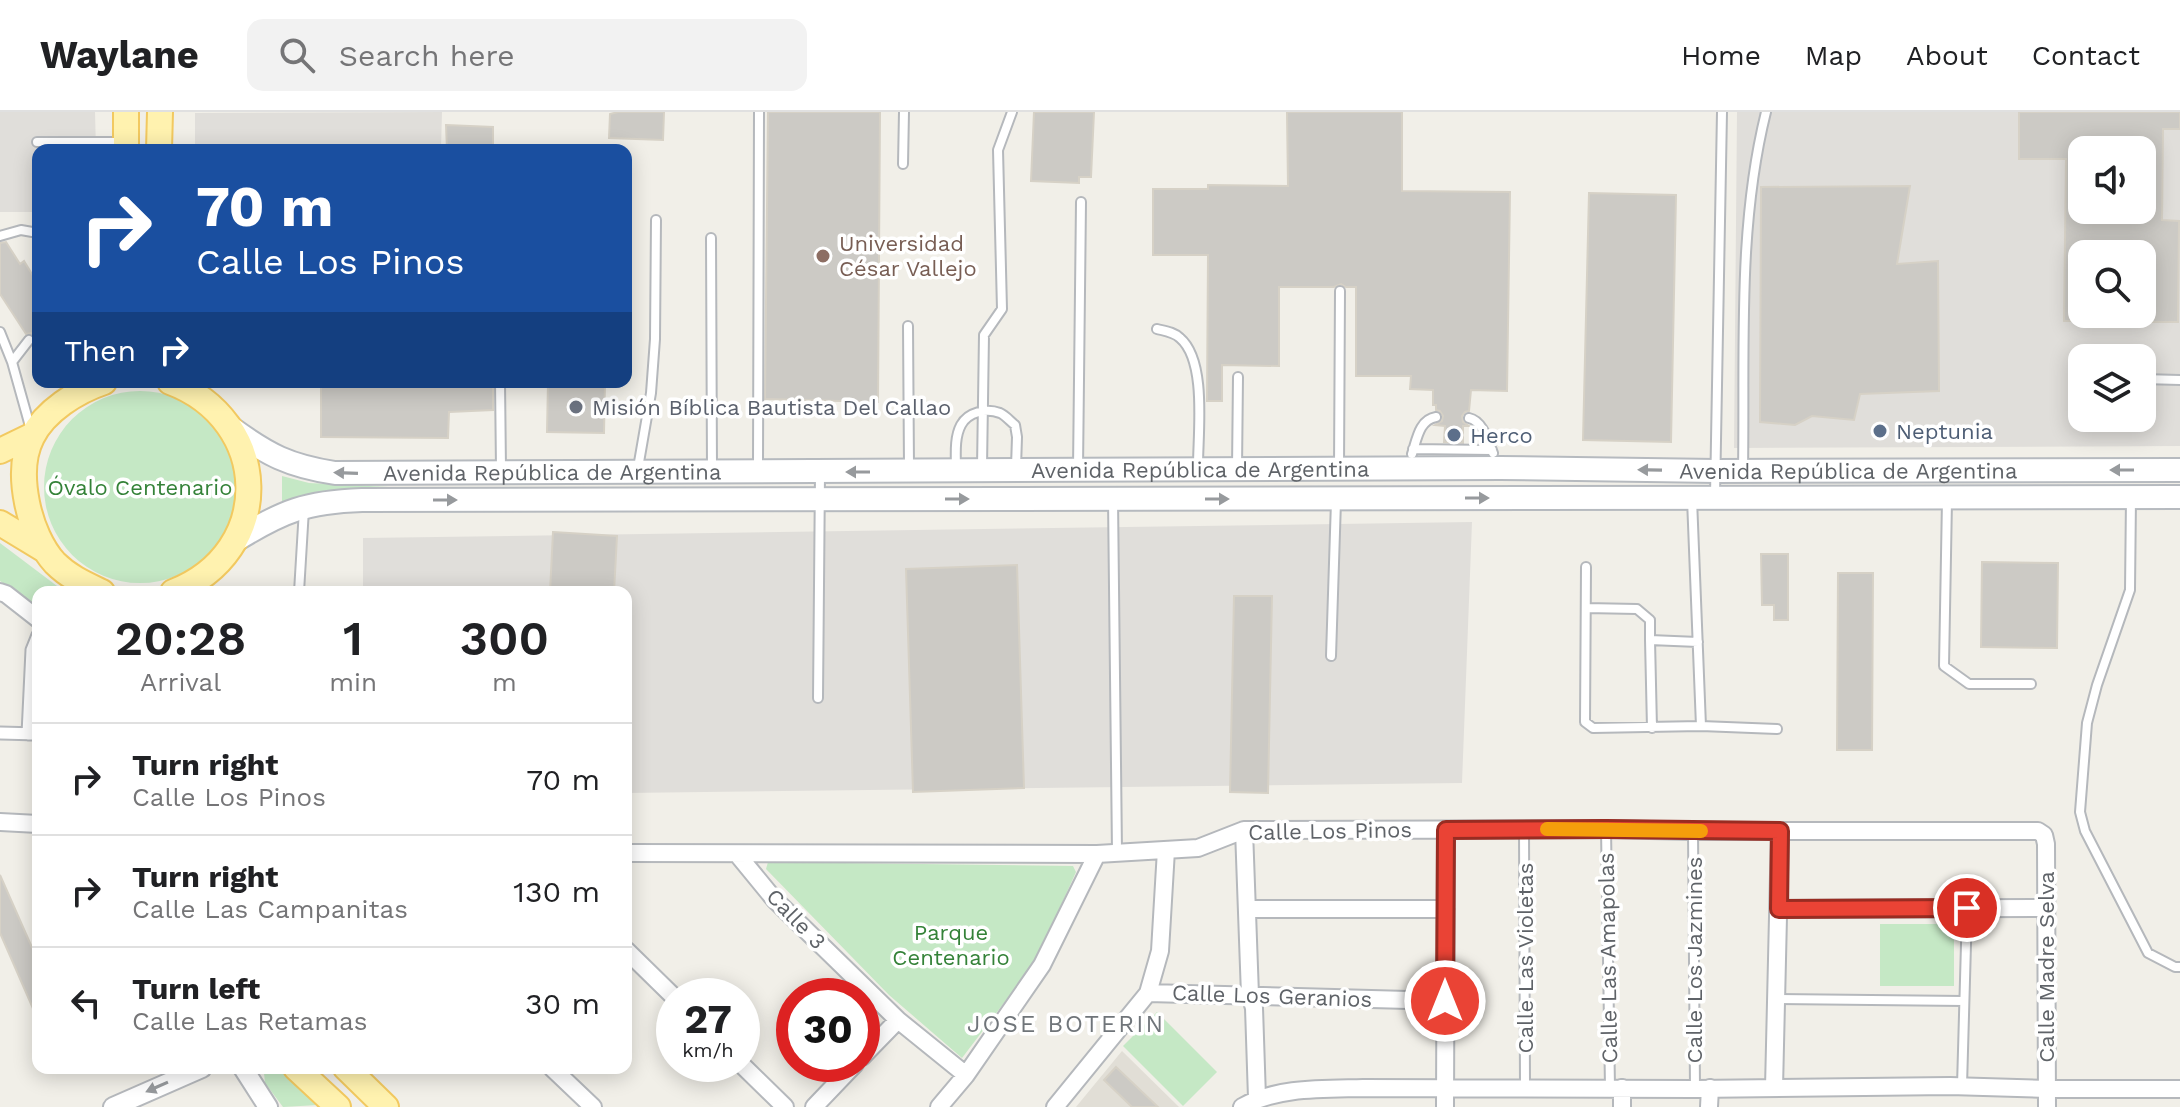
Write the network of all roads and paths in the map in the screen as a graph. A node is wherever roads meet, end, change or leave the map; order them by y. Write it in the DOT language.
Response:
graph roads {
  1 [pos="126,112"];
  2 [pos="160,112"];
  3 [pos="759,112"];
  4 [pos="904,112"];
  5 [pos="1012,112"];
  6 [pos="1722,112"];
  7 [pos="1766,112"];
  8 [pos="37,142"];
  9 [pos="82,144"];
  10 [pos="126,144"];
  11 [pos="159,144"];
  12 [pos="903,164"];
  13 [pos="1081,202"];
  14 [pos="656,220"];
  15 [pos="32,232"];
  16 [pos="0,236"];
  17 [pos="711,238"];
  18 [pos="1340,291"];
  19 [pos="908,326"];
  20 [pos="1157,329"];
  21 [pos="0,332"];
  22 [pos="29,340"];
  23 [pos="12,362"];
  24 [pos="1238,377"];
  25 [pos="2156,379"];
  26 [pos="2180,380"];
  27 [pos="88,388"];
  28 [pos="185,388"];
  29 [pos="198,388"];
  30 [pos="500,388"];
  31 [pos="209,403"];
  32 [pos="982,410"];
  33 [pos="1436,417"];
  34 [pos="1469,418"];
  35 [pos="231,428"];
  36 [pos="33,435"];
  37 [pos="0,451"];
  38 [pos="1410,459"];
  39 [pos="1496,459"];
  40 [pos="1339,469"];
  41 [pos="1198,470"];
  42 [pos="1237,470"];
  43 [pos="2180,470"];
  44 [pos="956,471"];
  45 [pos="1016,471"];
  46 [pos="1078,471"];
  47 [pos="1716,471"];
  48 [pos="1743,471"];
  49 [pos="1968,471"];
  50 [pos="758,472"];
  51 [pos="820,472"];
  52 [pos="909,472"];
  53 [pos="982,472"];
  54 [pos="552,473"];
  55 [pos="638,473"];
  56 [pos="723,473"];
  57 [pos="407,474"];
  58 [pos="501,474"];
  59 [pos="2131,497"];
  60 [pos="2180,497"];
  61 [pos="1692,498"];
  62 [pos="1715,498"];
  63 [pos="1957,498"];
  64 [pos="734,499"];
  65 [pos="820,499"];
  66 [pos="1113,499"];
  67 [pos="1336,499"];
  68 [pos="407,500"];
  69 [pos="552,500"];
  70 [pos="304,506"];
  71 [pos="0,523"];
  72 [pos="236,540"];
  73 [pos="46,551"];
  74 [pos="1586,567"];
  75 [pos="205,582"];
  76 [pos="81,586"];
  77 [pos="299,586"];
  78 [pos="0,592"];
  79 [pos="1586,608"];
  80 [pos="32,615"];
  81 [pos="1650,640"];
  82 [pos="1698,642"];
  83 [pos="1331,656"];
  84 [pos="2031,684"];
  85 [pos="818,698"];
  86 [pos="1701,726"];
  87 [pos="1652,728"];
  88 [pos="1777,729"];
  89 [pos="0,733"];
  90 [pos="32,734"];
  91 [pos="0,822"];
  92 [pos="32,824"];
  93 [pos="1524,829"];
  94 [pos="1606,829"];
  95 [pos="1244,830"];
  96 [pos="1446,830"];
  97 [pos="1693,831"];
  98 [pos="1780,831"];
  99 [pos="2038,831"];
  100 [pos="1166,850"];
  101 [pos="1117,852"];
  102 [pos="632,853"];
  103 [pos="737,854"];
  104 [pos="1097,854"];
  105 [pos="1967,908"];
  106 [pos="2046,908"];
  107 [pos="1247,909"];
  108 [pos="1446,909"];
  109 [pos="1779,909"];
  110 [pos="632,956"];
  111 [pos="2180,967"];
  112 [pos="656,979"];
  113 [pos="1148,993"];
  114 [pos="1250,995"];
  115 [pos="1775,999"];
  116 [pos="1445,1001"];
  117 [pos="1964,1001"];
  118 [pos="898,1020"];
  119 [pos="880,1038"];
  120 [pos="188,1074"];
  121 [pos="247,1074"];
  122 [pos="302,1074"];
  123 [pos="352,1074"];
  124 [pos="558,1074"];
  125 [pos="966,1075"];
  126 [pos="759,1082"];
  127 [pos="838,1082"];
  128 [pos="1962,1086"];
  129 [pos="1445,1088"];
  130 [pos="1525,1088"];
  131 [pos="1616,1088"];
  132 [pos="1774,1088"];
  133 [pos="1702,1089"];
  134 [pos="2047,1089"];
  135 [pos="2180,1089"];
  136 [pos="1257,1098"];
  137 [pos="113,1107"];
  138 [pos="268,1107"];
  139 [pos="338,1107"];
  140 [pos="386,1107"];
  141 [pos="593,1107"];
  142 [pos="785,1107"];
  143 [pos="814,1107"];
  144 [pos="939,1107"];
  145 [pos="1055,1107"];
  146 [pos="1242,1107"];
  147 [pos="1445,1107"];
  148 [pos="1622,1107"];
  149 [pos="1709,1107"];
  150 [pos="2047,1107"];
  1 -- 10 [label="main road"];
  2 -- 11 [label="main road"];
  3 -- 50 [label="lane"];
  4 -- 12 [label="lane"];
  5 -- 32 [label="lane"];
  6 -- 47 [label="lane"];
  7 -- 48 [label="lane"];
  8 -- 9 [label="lane"];
  13 -- 46 [label="lane"];
  14 -- 55 [label="lane"];
  15 -- 16 [label="lane"];
  17 -- 56 [label="lane"];
  18 -- 40 [label="lane"];
  19 -- 52 [label="lane"];
  20 -- 41 [label="lane"];
  21 -- 23 [label="lane"];
  22 -- 23 [label="lane"];
  23 -- 36 [label="lane"];
  24 -- 42 [label="lane"];
  25 -- 26 [label="lane"];
  27 -- 36 [label="main road"];
  28 -- 31 [label="main road"];
  29 -- 31 [label="main road"];
  30 -- 58 [label="lane"];
  31 -- 35 [label="main road"];
  32 -- 44 [label="lane"];
  32 -- 45 [label="lane"];
  32 -- 53 [label="lane"];
  33 -- 38 [label="lane"];
  34 -- 39 [label="lane"];
  57 -- 35 [label="main road, Avenida República de Argentina, one-way"];
  35 -- 72 [label="main road"];
  36 -- 37 [label="main road"];
  36 -- 73 [label="main road"];
  38 -- 39 [label="main road, Avenida República de Argentina"];
  38 -- 40 [label="main road, Avenida República de Argentina"];
  47 -- 39 [label="main road, Avenida República de Argentina, one-way"];
  40 -- 42 [label="main road, Avenida República de Argentina"];
  41 -- 42 [label="main road, Avenida República de Argentina"];
  41 -- 46 [label="main road, Avenida República de Argentina"];
  43 -- 49 [label="main road, Avenida República de Argentina, one-way"];
  44 -- 52 [label="main road, Avenida República de Argentina"];
  44 -- 53 [label="main road, Avenida República de Argentina"];
  45 -- 46 [label="main road, Avenida República de Argentina"];
  45 -- 53 [label="main road, Avenida República de Argentina"];
  47 -- 48 [label="main road, Avenida República de Argentina"];
  47 -- 62 [label="lane"];
  48 -- 49 [label="main road, Avenida República de Argentina"];
  49 -- 63 [label="main road"];
  50 -- 51 [label="main road, Avenida República de Argentina"];
  50 -- 56 [label="main road, Avenida República de Argentina"];
  52 -- 51 [label="main road, Avenida República de Argentina, one-way"];
  51 -- 65 [label="lane"];
  54 -- 55 [label="main road, Avenida República de Argentina"];
  54 -- 58 [label="main road, Avenida República de Argentina"];
  54 -- 69 [label="main road"];
  55 -- 56 [label="main road, Avenida República de Argentina"];
  56 -- 64 [label="main road"];
  57 -- 58 [label="main road, Avenida República de Argentina"];
  57 -- 68 [label="main road"];
  59 -- 60 [label="main road, Avenida República de Argentina"];
  59 -- 63 [label="main road, Avenida República de Argentina"];
  59 -- 111 [label="lane"];
  61 -- 62 [label="main road, Avenida República de Argentina"];
  67 -- 61 [label="main road, Avenida República de Argentina, one-way"];
  61 -- 82 [label="lane"];
  62 -- 63 [label="main road, Avenida República de Argentina"];
  63 -- 84 [label="lane"];
  64 -- 65 [label="main road, Avenida República de Argentina"];
  64 -- 69 [label="main road, Avenida República de Argentina"];
  65 -- 66 [label="main road, Avenida República de Argentina, one-way"];
  65 -- 85 [label="lane"];
  66 -- 67 [label="main road, Avenida República de Argentina, one-way"];
  66 -- 101 [label="lane"];
  67 -- 83 [label="lane"];
  68 -- 69 [label="main road, Avenida República de Argentina, one-way"];
  68 -- 70 [label="main road, Avenida República de Argentina"];
  70 -- 72 [label="main road, Avenida República de Argentina"];
  70 -- 77 [label="lane"];
  71 -- 73 [label="main road"];
  72 -- 75 [label="main road"];
  73 -- 76 [label="main road"];
  74 -- 79 [label="lane"];
  78 -- 80 [label="street"];
  79 -- 81 [label="lane"];
  79 -- 87 [label="lane"];
  81 -- 82 [label="lane"];
  81 -- 87 [label="lane"];
  82 -- 86 [label="lane"];
  86 -- 87 [label="lane"];
  86 -- 88 [label="lane"];
  89 -- 90 [label="street"];
  91 -- 92 [label="street"];
  93 -- 94 [label="street, Calle Los Pinos"];
  93 -- 96 [label="street, Calle Los Pinos"];
  93 -- 130 [label="lane, Calle Las Violetas"];
  94 -- 97 [label="street, Calle Los Pinos"];
  94 -- 131 [label="lane, Calle Las Amapolas"];
  95 -- 96 [label="street, Calle Los Pinos"];
  95 -- 100 [label="street, Calle Los Pinos"];
  95 -- 107 [label="street"];
  96 -- 108 [label="street"];
  97 -- 98 [label="street, Calle Los Pinos"];
  97 -- 133 [label="lane, Calle Los Jazmines"];
  98 -- 99 [label="street, Calle Los Pinos"];
  98 -- 109 [label="street"];
  99 -- 106 [label="street, Calle Madre Selva"];
  100 -- 101 [label="street, Calle Los Pinos"];
  100 -- 113 [label="street"];
  101 -- 104 [label="street, Calle Los Pinos"];
  102 -- 103 [label="street, Calle Los Pinos"];
  103 -- 104 [label="street, Calle Los Pinos"];
  103 -- 118 [label="street, Calle 3"];
  104 -- 125 [label="street"];
  105 -- 106 [label="street"];
  105 -- 109 [label="street"];
  105 -- 117 [label="lane"];
  106 -- 134 [label="street, Calle Madre Selva"];
  107 -- 108 [label="street"];
  107 -- 114 [label="street"];
  108 -- 116 [label="street"];
  109 -- 115 [label="street"];
  110 -- 112 [label="street"];
  113 -- 114 [label="street, Calle Los Geranios"];
  113 -- 145 [label="street"];
  114 -- 116 [label="street, Calle Los Geranios"];
  114 -- 136 [label="street"];
  115 -- 117 [label="lane"];
  115 -- 132 [label="street"];
  116 -- 129 [label="street"];
  117 -- 128 [label="lane"];
  118 -- 119 [label="street"];
  118 -- 125 [label="street, Calle 3"];
  120 -- 137 [label="street, one-way"];
  121 -- 138 [label="street"];
  122 -- 139 [label="main road"];
  123 -- 140 [label="main road"];
  124 -- 141 [label="street"];
  125 -- 144 [label="street"];
  126 -- 142 [label="street"];
  127 -- 143 [label="street"];
  128 -- 132 [label="street"];
  128 -- 134 [label="street"];
  129 -- 130 [label="street"];
  129 -- 136 [label="street"];
  129 -- 147 [label="street"];
  130 -- 131 [label="street"];
  131 -- 133 [label="street"];
  131 -- 148 [label="street, Calle Las Amapolas"];
  132 -- 133 [label="street"];
  133 -- 149 [label="street, Calle Los Jazmines"];
  134 -- 135 [label="street"];
  134 -- 150 [label="street, Calle Madre Selva"];
  136 -- 146 [label="street"];
}
